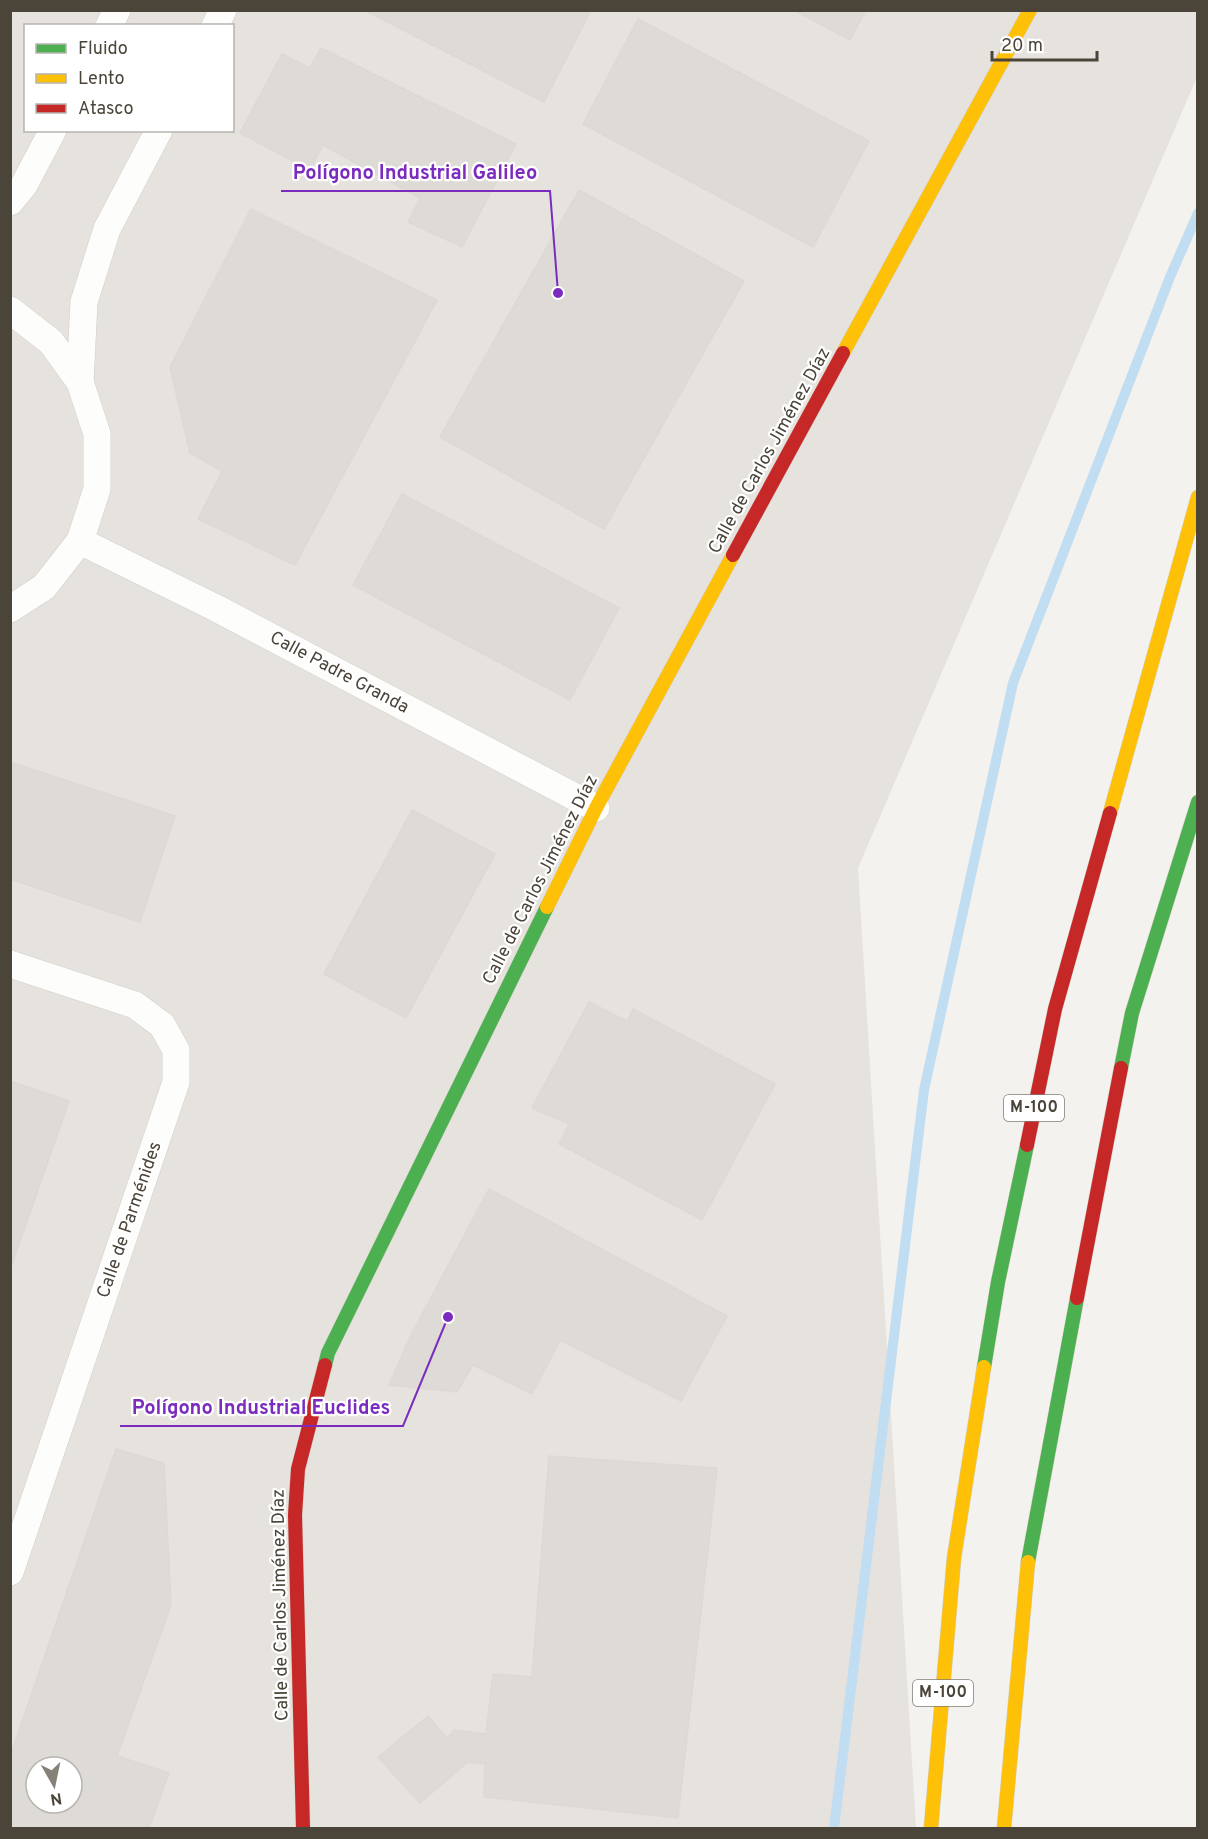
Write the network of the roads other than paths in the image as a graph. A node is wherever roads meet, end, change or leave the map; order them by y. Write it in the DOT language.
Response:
graph roads {
  1 [pos="117,10"];
  2 [pos="223,10"];
  3 [pos="1030,10"];
  4 [pos="110,24"];
  5 [pos="216,24"];
  6 [pos="52,132"];
  7 [pos="158,132"];
  8 [pos="10,202"];
  9 [pos="10,310"];
  10 [pos="80,382"];
  11 [pos="1197,497"];
  12 [pos="80,541"];
  13 [pos="1197,544"];
  14 [pos="10,609"];
  15 [pos="1149,666"];
  16 [pos="1197,802"];
  17 [pos="596,808"];
  18 [pos="10,964"];
  19 [pos="10,1572"];
  20 [pos="303,1828"];
  21 [pos="931,1828"];
  22 [pos="1004,1828"];
  1 -- 4 [label="street"];
  2 -- 5 [label="street"];
  3 -- 17 [label="main road, Calle de Carlos Jiménez Díaz"];
  6 -- 8 [label="street"];
  7 -- 10 [label="street"];
  9 -- 10 [label="street"];
  10 -- 12 [label="street"];
  11 -- 15 [label="main road, M-100"];
  12 -- 14 [label="street"];
  12 -- 17 [label="street, Calle Padre Granda"];
  13 -- 15 [label="main road, M-100"];
  15 -- 21 [label="main road, M-100"];
  16 -- 22 [label="main road"];
  17 -- 20 [label="main road, Calle de Carlos Jiménez Díaz"];
  18 -- 19 [label="street, Calle de Parménides"];
}
